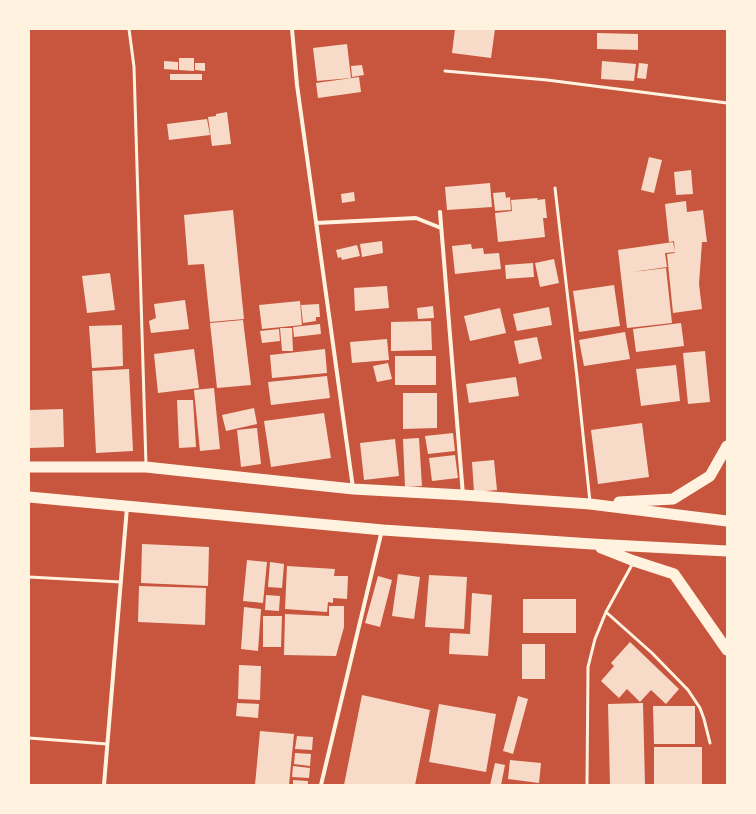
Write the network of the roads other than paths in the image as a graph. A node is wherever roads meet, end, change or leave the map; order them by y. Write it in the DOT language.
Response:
graph roads {
  1 [pos="129,29"];
  2 [pos="292,29"];
  3 [pos="445,71"];
  4 [pos="727,103"];
  5 [pos="555,188"];
  6 [pos="440,212"];
  7 [pos="316,223"];
  8 [pos="441,228"];
  9 [pos="727,446"];
  10 [pos="29,467"];
  11 [pos="146,467"];
  12 [pos="353,489"];
  13 [pos="463,495"];
  14 [pos="29,497"];
  15 [pos="590,504"];
  16 [pos="127,507"];
  17 [pos="727,521"];
  18 [pos="383,530"];
  19 [pos="592,544"];
  20 [pos="727,551"];
  21 [pos="634,561"];
  22 [pos="29,577"];
  23 [pos="122,582"];
  24 [pos="606,612"];
  25 [pos="727,650"];
  26 [pos="29,738"];
  27 [pos="710,743"];
  28 [pos="107,744"];
  29 [pos="104,785"];
  30 [pos="321,785"];
  31 [pos="587,785"];
  1 -- 11 [label="lane"];
  2 -- 7 [label="street"];
  3 -- 4 [label="lane"];
  5 -- 15 [label="lane"];
  6 -- 8 [label="street"];
  7 -- 8 [label="street"];
  7 -- 12 [label="street"];
  8 -- 13 [label="street"];
  9 -- 15 [label="highway"];
  10 -- 11 [label="highway"];
  11 -- 12 [label="highway"];
  12 -- 13 [label="highway"];
  13 -- 15 [label="highway"];
  14 -- 16 [label="highway"];
  15 -- 17 [label="highway"];
  16 -- 18 [label="highway"];
  16 -- 23 [label="street"];
  18 -- 19 [label="highway"];
  18 -- 30 [label="street"];
  19 -- 20 [label="highway"];
  19 -- 21 [label="highway"];
  21 -- 24 [label="lane"];
  21 -- 25 [label="highway"];
  22 -- 23 [label="lane"];
  23 -- 28 [label="street"];
  24 -- 27 [label="lane"];
  24 -- 31 [label="lane"];
  26 -- 28 [label="lane"];
  28 -- 29 [label="street"];
}
